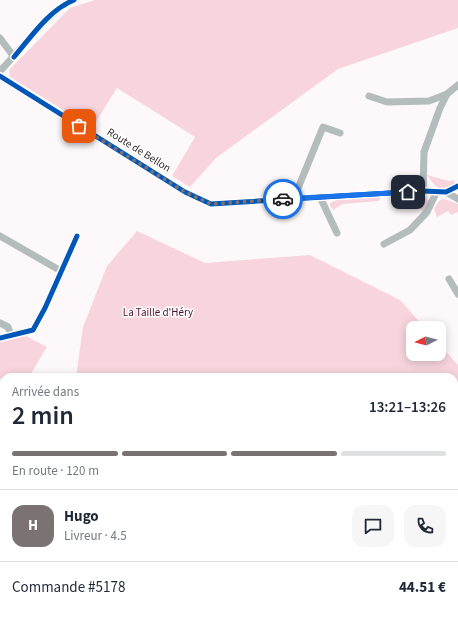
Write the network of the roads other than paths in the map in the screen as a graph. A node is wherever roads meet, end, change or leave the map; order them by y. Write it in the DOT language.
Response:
graph roads {
  1 [pos="74,0"];
  2 [pos="0,38"];
  3 [pos="14,57"];
  4 [pos="0,71"];
  5 [pos="0,76"];
  6 [pos="458,85"];
  7 [pos="448,94"];
  8 [pos="369,96"];
  9 [pos="429,101"];
  10 [pos="440,108"];
  11 [pos="340,133"];
  12 [pos="458,186"];
  13 [pos="423,191"];
  14 [pos="446,192"];
  15 [pos="436,193"];
  16 [pos="320,197"];
  17 [pos="294,198"];
  18 [pos="458,200"];
  19 [pos="337,233"];
  20 [pos="0,236"];
  21 [pos="77,236"];
  22 [pos="384,244"];
  23 [pos="61,271"];
  24 [pos="449,279"];
  25 [pos="458,294"];
  26 [pos="0,323"];
  27 [pos="11,335"];
  28 [pos="0,338"];
  1 -- 3 [label="street"];
  2 -- 3 [label="street"];
  3 -- 4 [label="street"];
  5 -- 17 [label="street, Route de Bellon"];
  6 -- 7 [label="street"];
  7 -- 9 [label="street"];
  7 -- 10 [label="street"];
  8 -- 9 [label="street"];
  9 -- 10 [label="street"];
  10 -- 13 [label="street"];
  11 -- 17 [label="street"];
  12 -- 14 [label="street"];
  13 -- 15 [label="street, Route de Bellon"];
  13 -- 16 [label="street, Route de Bellon"];
  14 -- 15 [label="street, Route de Bellon"];
  14 -- 18 [label="street"];
  15 -- 22 [label="street"];
  16 -- 17 [label="street, Route de Bellon"];
  16 -- 19 [label="street"];
  20 -- 23 [label="street"];
  21 -- 23 [label="street"];
  23 -- 27 [label="street"];
  24 -- 25 [label="street"];
  26 -- 27 [label="street"];
  27 -- 28 [label="street"];
}
